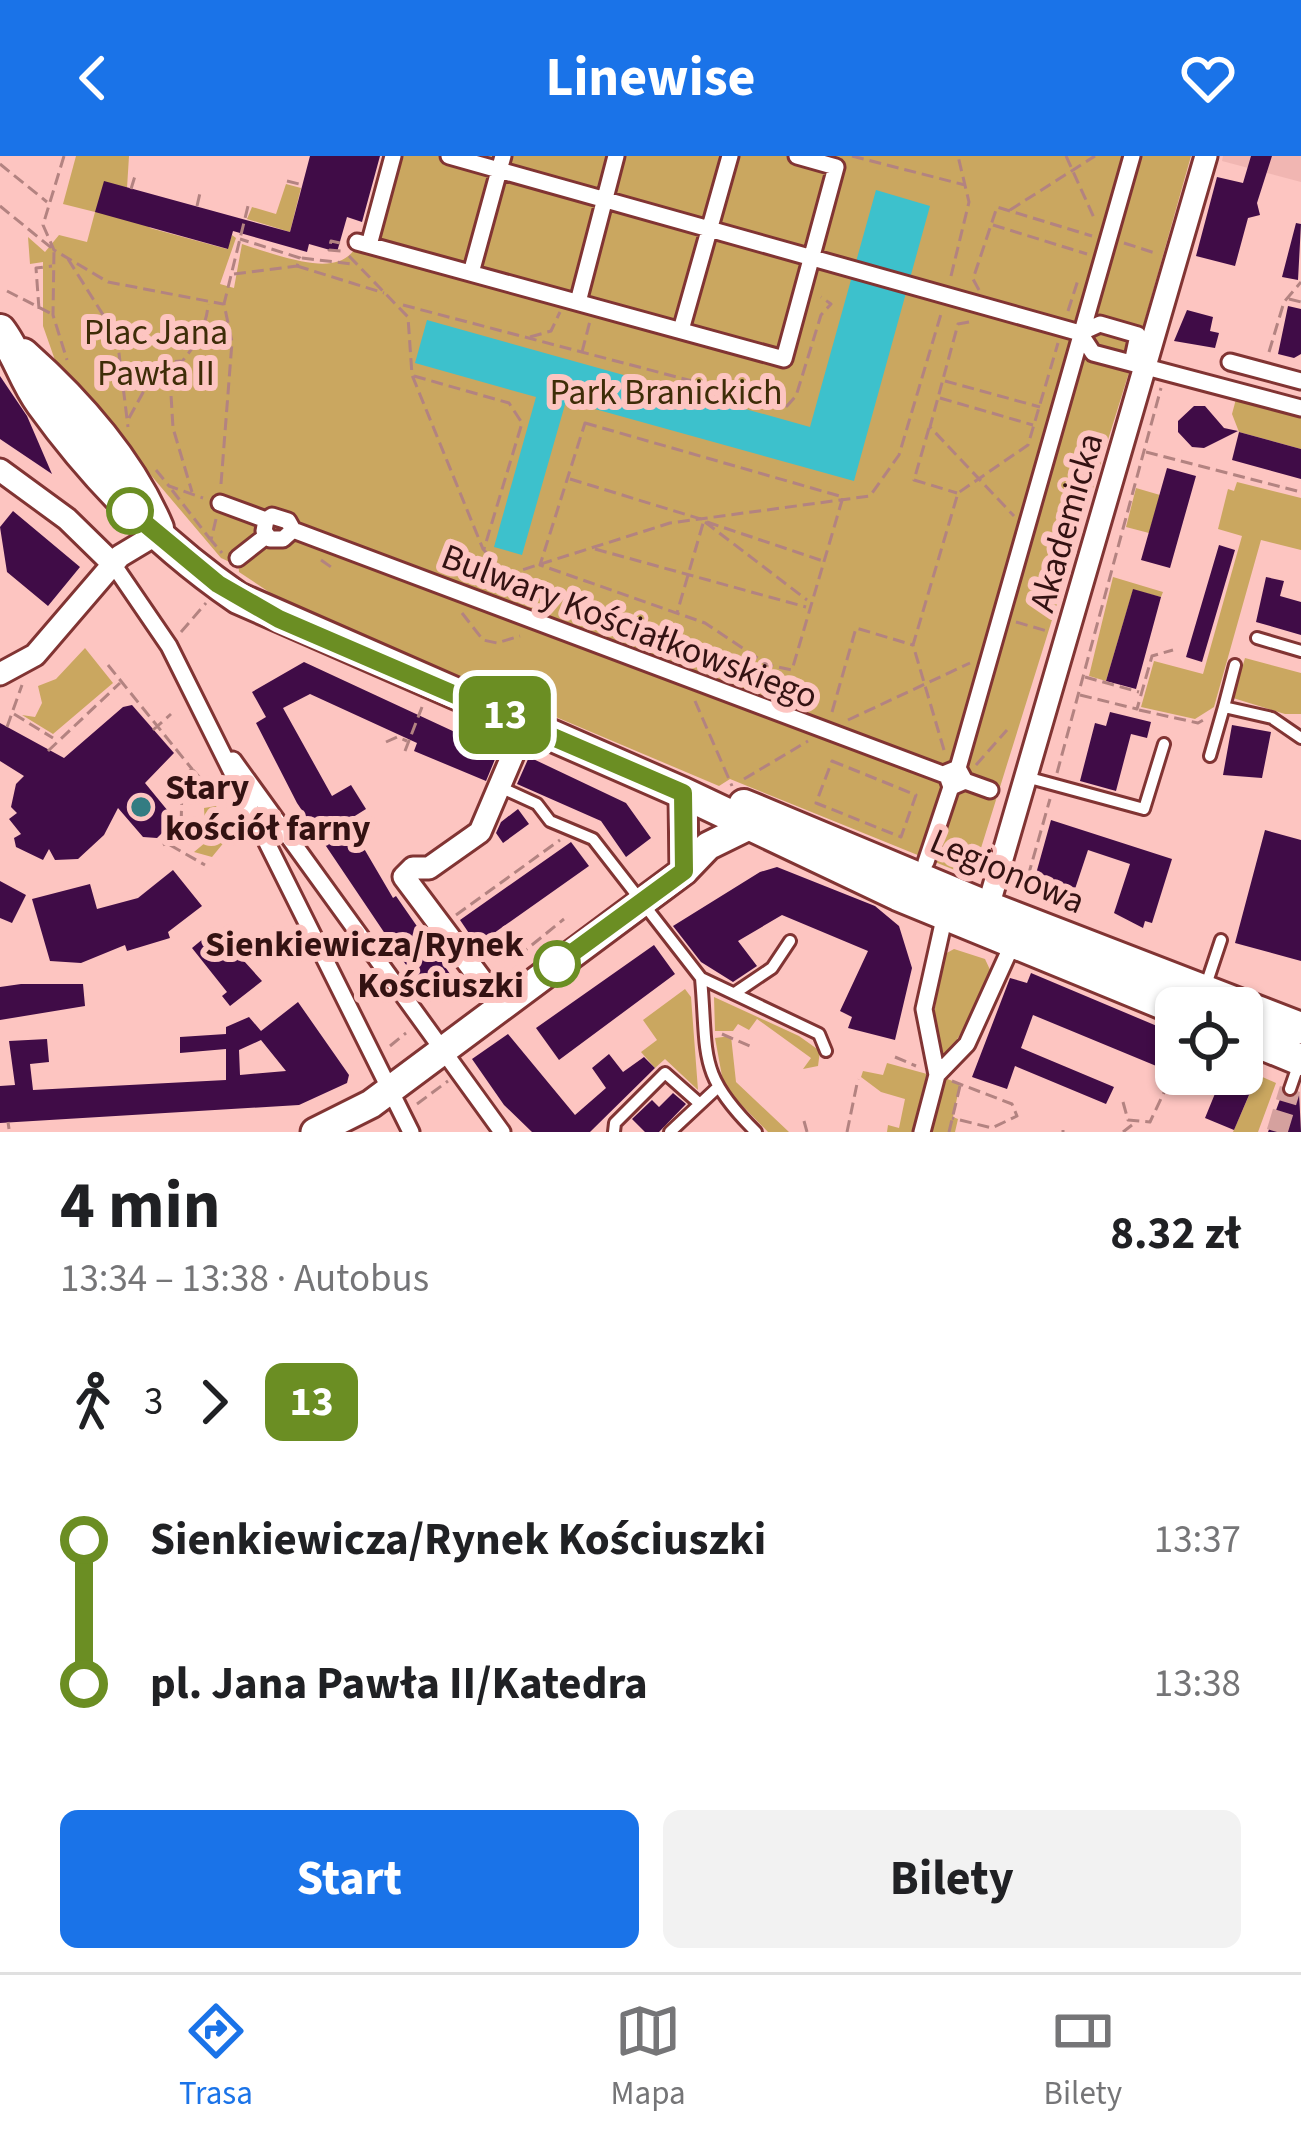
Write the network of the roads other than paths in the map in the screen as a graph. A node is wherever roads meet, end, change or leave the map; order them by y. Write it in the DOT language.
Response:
graph roads {
  1 [pos="393,156"];
  2 [pos="449,156"];
  3 [pos="616,156"];
  4 [pos="730,156"];
  5 [pos="797,156"];
  6 [pos="1132,156"];
  7 [pos="1206,156"];
  8 [pos="501,163"];
  9 [pos="604,201"];
  10 [pos="709,230"];
  11 [pos="811,260"];
  12 [pos="471,273"];
  13 [pos="578,302"];
  14 [pos="681,331"];
  15 [pos="1080,333"];
  16 [pos="5,336"];
  17 [pos="1230,362"];
  18 [pos="1147,367"];
  19 [pos="1301,381"];
  20 [pos="1301,408"];
  21 [pos="0,470"];
  22 [pos="220,503"];
  23 [pos="266,528"];
  24 [pos="160,532"];
  25 [pos="238,558"];
  26 [pos="113,564"];
  27 [pos="1256,638"];
  28 [pos="1301,651"];
  29 [pos="1235,665"];
  30 [pos="0,674"];
  31 [pos="1223,707"];
  32 [pos="206,724"];
  33 [pos="526,724"];
  34 [pos="1301,738"];
  35 [pos="1164,744"];
  36 [pos="1210,756"];
  37 [pos="956,776"];
  38 [pos="1026,777"];
  39 [pos="502,788"];
  40 [pos="991,790"];
  41 [pos="683,793"];
  42 [pos="760,822"];
  43 [pos="926,862"];
  44 [pos="684,871"];
  45 [pos="642,902"];
  46 [pos="1004,907"];
  47 [pos="942,928"];
  48 [pos="1221,940"];
  49 [pos="790,941"];
  50 [pos="1006,956"];
  51 [pos="700,978"];
  52 [pos="1156,987"];
  53 [pos="1162,987"];
  54 [pos="1197,987"];
  55 [pos="734,993"];
  56 [pos="500,1005"];
  57 [pos="1263,1019"];
  58 [pos="1301,1028"];
  59 [pos="444,1047"];
  60 [pos="1263,1049"];
  61 [pos="826,1051"];
  62 [pos="1297,1069"];
  63 [pos="937,1075"];
  64 [pos="716,1089"];
  65 [pos="395,1103"];
  66 [pos="700,1104"];
  67 [pos="315,1132"];
  68 [pos="411,1132"];
  69 [pos="502,1132"];
  70 [pos="614,1132"];
  71 [pos="670,1132"];
  72 [pos="756,1132"];
  73 [pos="922,1132"];
  1 -- 12 [label="street"];
  2 -- 8 [label="street"];
  3 -- 9 [label="street"];
  4 -- 10 [label="street"];
  5 -- 11 [label="street"];
  6 -- 15 [label="street"];
  7 -- 18 [label="street, Akademicka"];
  8 -- 9 [label="street"];
  8 -- 12 [label="street"];
  9 -- 10 [label="street"];
  9 -- 13 [label="street"];
  10 -- 11 [label="street"];
  10 -- 14 [label="street"];
  11 -- 14 [label="street"];
  11 -- 15 [label="street"];
  12 -- 13 [label="street"];
  13 -- 14 [label="street"];
  15 -- 18 [label="street"];
  15 -- 18 [label="street"];
  15 -- 37 [label="street"];
  16 -- 24 [label="main road"];
  17 -- 19 [label="street"];
  18 -- 20 [label="street"];
  18 -- 38 [label="street, Akademicka"];
  21 -- 26 [label="street"];
  22 -- 23 [label="street"];
  23 -- 25 [label="street, Bulwary Kościałkowskiego"];
  23 -- 37 [label="street, Bulwary Kościałkowskiego"];
  24 -- 26 [label="street"];
  24 -- 33 [label="main road, Legionowa"];
  26 -- 30 [label="street"];
  26 -- 32 [label="street"];
  27 -- 28 [label="lane"];
  29 -- 31 [label="lane"];
  31 -- 34 [label="lane"];
  31 -- 36 [label="lane"];
  32 -- 59 [label="street"];
  32 -- 65 [label="street"];
  33 -- 39 [label="street"];
  33 -- 41 [label="main road, Legionowa"];
  35 -- 38 [label="lane"];
  37 -- 40 [label="street, Bulwary Kościałkowskiego"];
  37 -- 43 [label="street"];
  38 -- 46 [label="street, Akademicka"];
  39 -- 45 [label="lane"];
  39 -- 56 [label="street"];
  41 -- 42 [label="main road, Legionowa"];
  41 -- 44 [label="street"];
  42 -- 44 [label="street"];
  42 -- 46 [label="main road, Legionowa"];
  42 -- 52 [label="main road, Legionowa"];
  44 -- 45 [label="street"];
  45 -- 51 [label="lane"];
  45 -- 56 [label="street"];
  46 -- 53 [label="main road, Legionowa"];
  47 -- 63 [label="street"];
  48 -- 54 [label="lane"];
  49 -- 55 [label="lane"];
  50 -- 63 [label="street"];
  51 -- 55 [label="lane"];
  51 -- 64 [label="lane"];
  55 -- 61 [label="lane"];
  56 -- 59 [label="street"];
  57 -- 58 [label="main road, Legionowa"];
  59 -- 65 [label="street"];
  59 -- 69 [label="street"];
  60 -- 62 [label="main road"];
  63 -- 73 [label="street"];
  64 -- 66 [label="lane"];
  64 -- 72 [label="lane"];
  65 -- 67 [label="street"];
  65 -- 68 [label="street"];
  66 -- 70 [label="lane"];
  66 -- 71 [label="lane"];
}
